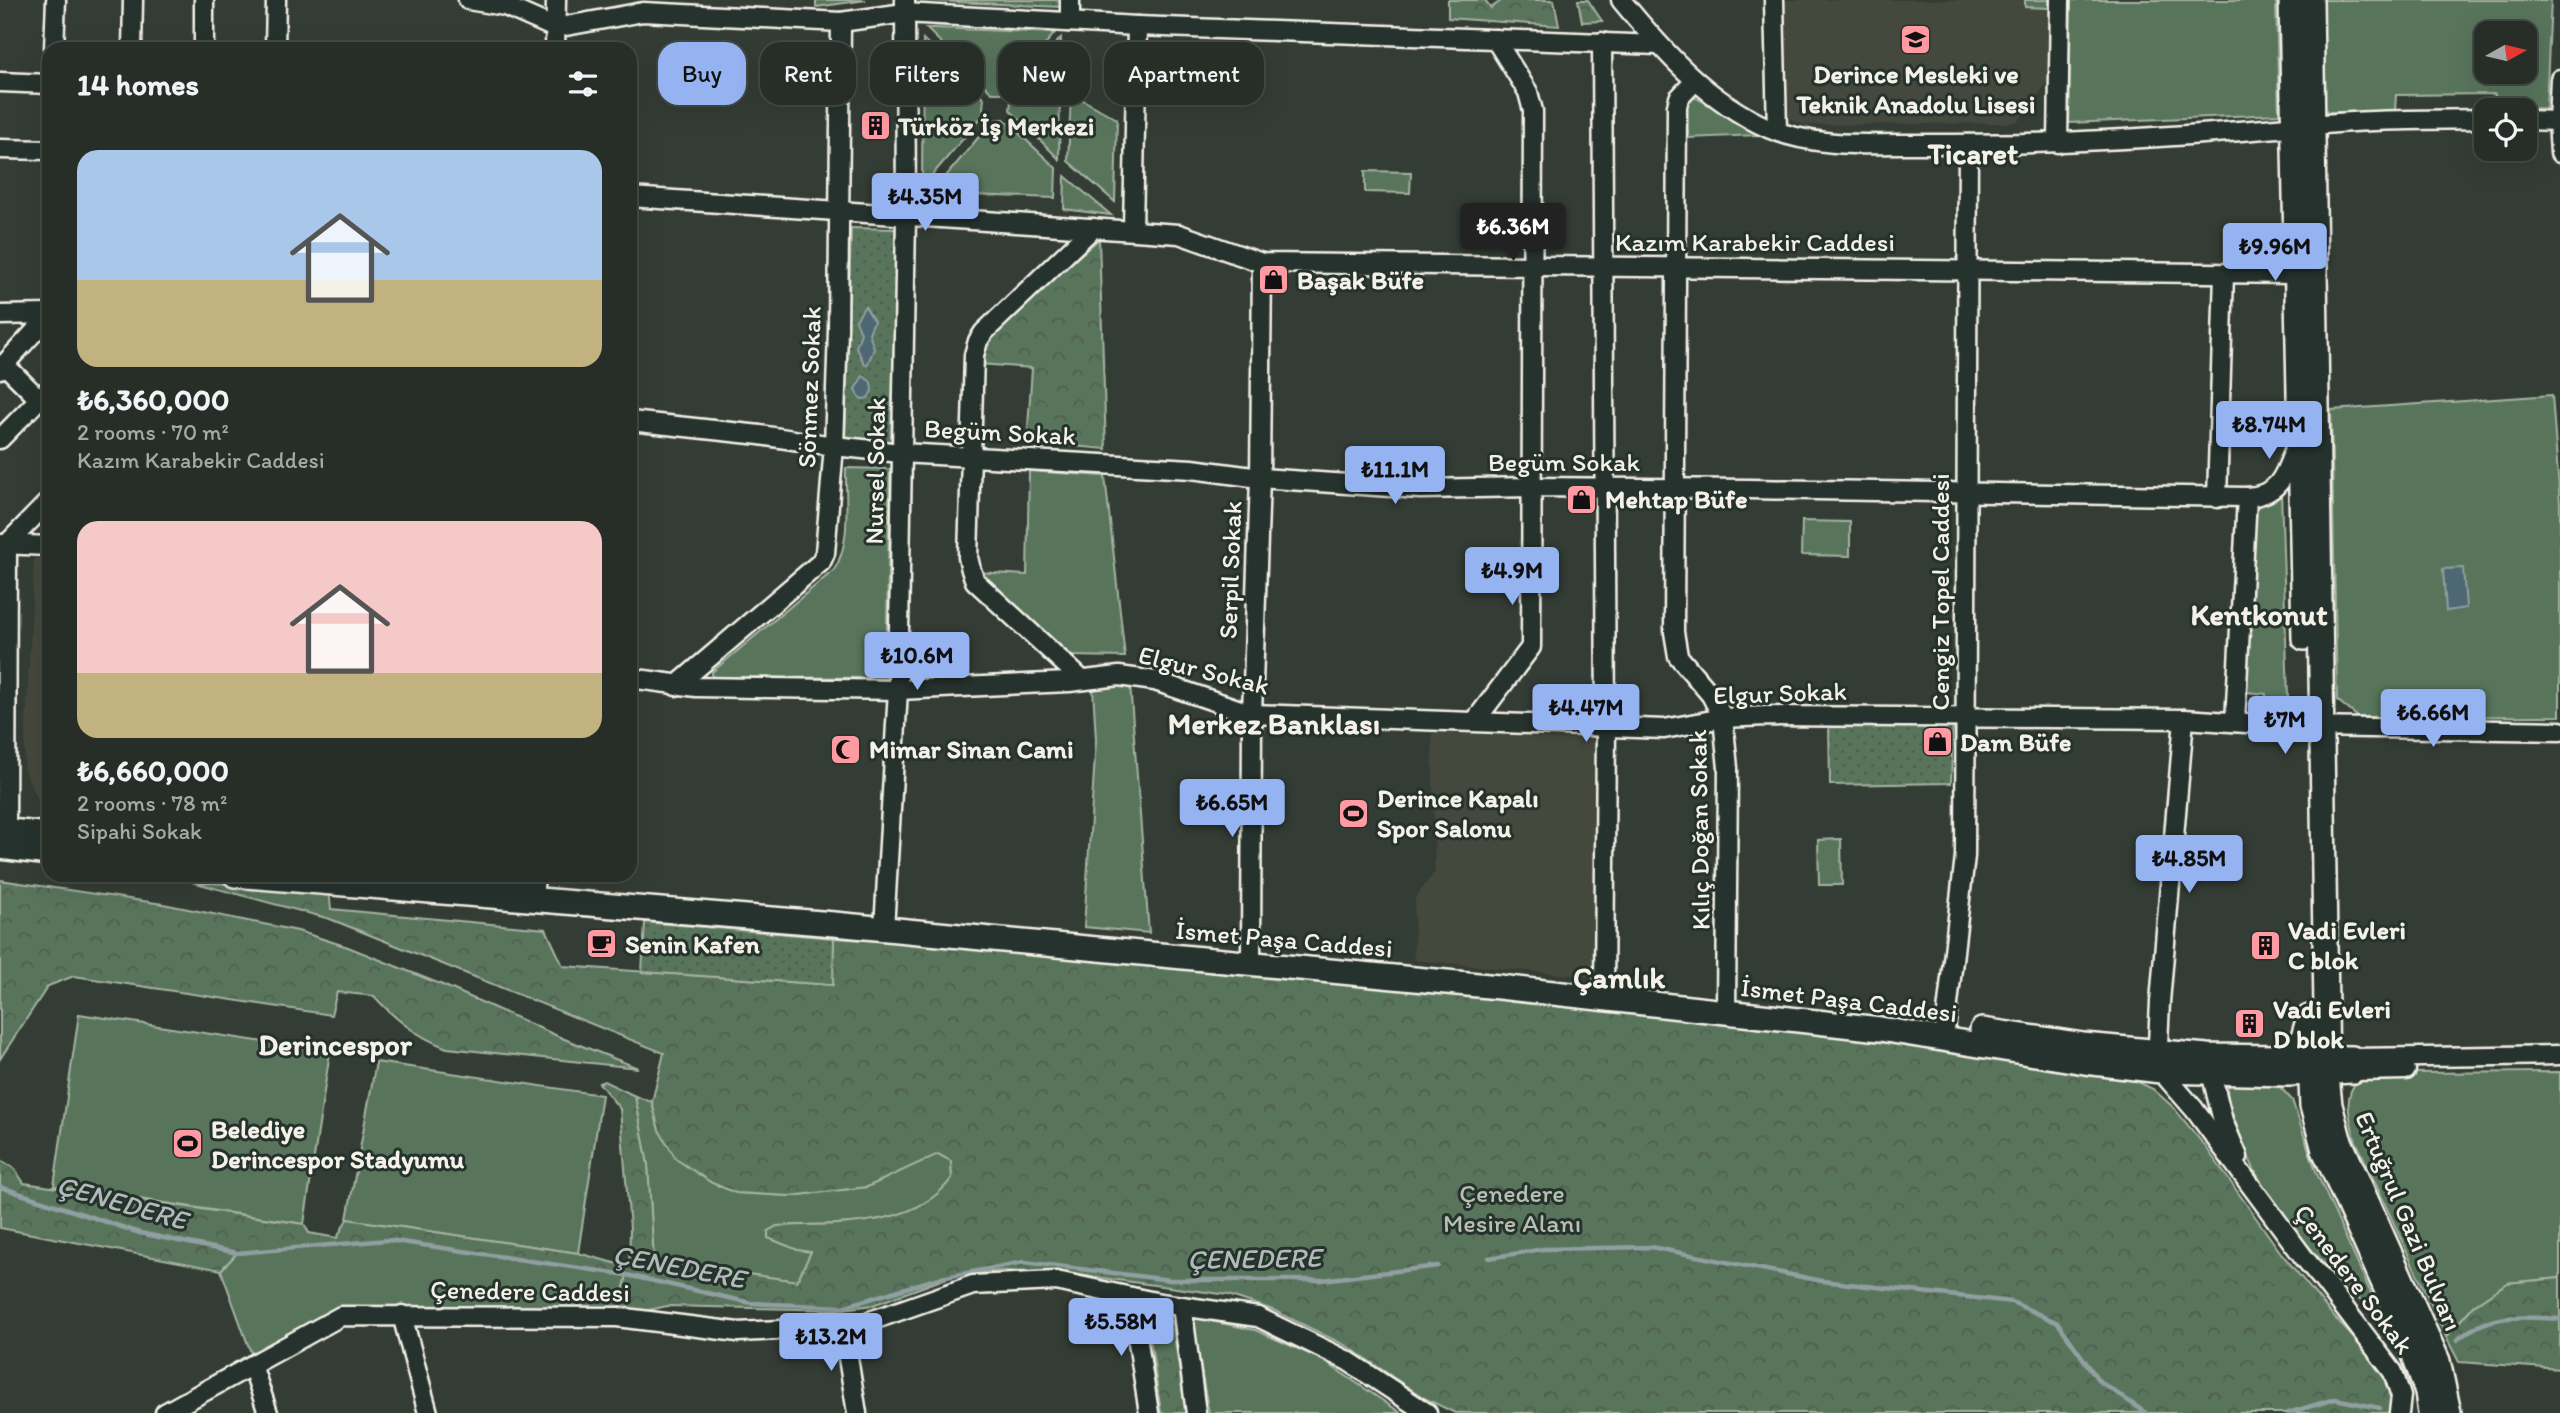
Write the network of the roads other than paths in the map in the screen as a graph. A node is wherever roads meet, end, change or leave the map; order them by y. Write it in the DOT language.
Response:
graph roads {
  1 [pos="56,0"];
  2 [pos="133,0"];
  3 [pos="204,0"];
  4 [pos="276,0"];
  5 [pos="468,0"];
  6 [pos="556,0"];
  7 [pos="1070,0"];
  8 [pos="1621,0"];
  9 [pos="1774,0"];
  10 [pos="2060,0"];
  11 [pos="2291,0"];
  12 [pos="2311,0"];
  13 [pos="904,6"];
  14 [pos="841,22"];
  15 [pos="1070,22"];
  16 [pos="1137,26"];
  17 [pos="555,27"];
  18 [pos="1495,39"];
  19 [pos="54,42"];
  20 [pos="132,42"];
  21 [pos="204,42"];
  22 [pos="275,42"];
  23 [pos="555,42"];
  24 [pos="1602,42"];
  25 [pos="1658,45"];
  26 [pos="2560,79"];
  27 [pos="1695,80"];
  28 [pos="0,82"];
  29 [pos="42,84"];
  30 [pos="2474,119"];
  31 [pos="2537,120"];
  32 [pos="2559,121"];
  33 [pos="2303,126"];
  34 [pos="1777,131"];
  35 [pos="2058,143"];
  36 [pos="1968,144"];
  37 [pos="0,149"];
  38 [pos="42,150"];
  39 [pos="2560,153"];
  40 [pos="637,198"];
  41 [pos="840,212"];
  42 [pos="906,217"];
  43 [pos="1093,228"];
  44 [pos="1133,230"];
  45 [pos="1262,263"];
  46 [pos="1532,265"];
  47 [pos="1604,267"];
  48 [pos="1677,267"];
  49 [pos="1967,270"];
  50 [pos="2224,274"];
  51 [pos="2297,274"];
  52 [pos="0,315"];
  53 [pos="42,315"];
  54 [pos="42,323"];
  55 [pos="2,366"];
  56 [pos="42,393"];
  57 [pos="42,396"];
  58 [pos="637,422"];
  59 [pos="2298,438"];
  60 [pos="0,439"];
  61 [pos="834,446"];
  62 [pos="901,453"];
  63 [pos="970,457"];
  64 [pos="1260,478"];
  65 [pos="1532,487"];
  66 [pos="1604,488"];
  67 [pos="1676,489"];
  68 [pos="1965,494"];
  69 [pos="2247,497"];
  70 [pos="2217,498"];
  71 [pos="42,508"];
  72 [pos="4,544"];
  73 [pos="42,546"];
  74 [pos="637,679"];
  75 [pos="1082,680"];
  76 [pos="676,686"];
  77 [pos="898,690"];
  78 [pos="1252,713"];
  79 [pos="1723,718"];
  80 [pos="1966,718"];
  81 [pos="2185,719"];
  82 [pos="1475,721"];
  83 [pos="2235,722"];
  84 [pos="1606,726"];
  85 [pos="2313,728"];
  86 [pos="2560,731"];
  87 [pos="42,836"];
  88 [pos="3,841"];
  89 [pos="42,851"];
  90 [pos="425,882"];
  91 [pos="501,882"];
  92 [pos="534,886"];
  93 [pos="885,923"];
  94 [pos="1251,957"];
  95 [pos="1604,993"];
  96 [pos="1726,1006"];
  97 [pos="2317,1018"];
  98 [pos="1945,1032"];
  99 [pos="2560,1055"];
  100 [pos="2160,1061"];
  101 [pos="2209,1064"];
  102 [pos="2353,1064"];
  103 [pos="2309,1065"];
  104 [pos="2560,1067"];
  105 [pos="2321,1105"];
  106 [pos="2248,1183"];
  107 [pos="1131,1297"];
  108 [pos="1182,1306"];
  109 [pos="402,1315"];
  110 [pos="843,1327"];
  111 [pos="252,1365"];
  112 [pos="166,1413"];
  113 [pos="268,1413"];
  114 [pos="428,1413"];
  115 [pos="857,1413"];
  116 [pos="1149,1413"];
  117 [pos="1196,1413"];
  118 [pos="1427,1413"];
  119 [pos="2399,1413"];
  120 [pos="2430,1413"];
  121 [pos="2449,1413"];
  1 -- 19 [label="street"];
  2 -- 20 [label="street"];
  3 -- 21 [label="street"];
  4 -- 22 [label="street"];
  5 -- 17 [label="street"];
  6 -- 17 [label="street"];
  7 -- 15 [label="street"];
  8 -- 25 [label="street"];
  9 -- 34 [label="street"];
  10 -- 35 [label="street"];
  11 -- 33 [label="main road, Ertuğrul Gazi Bulvarı"];
  12 -- 33 [label="main road, Ertuğrul Gazi Bulvarı"];
  13 -- 14 [label="street"];
  13 -- 15 [label="street"];
  13 -- 42 [label="street, Nursel Sokak"];
  14 -- 17 [label="street"];
  14 -- 41 [label="street, Sönmez Sokak"];
  15 -- 16 [label="street"];
  16 -- 18 [label="street"];
  16 -- 44 [label="street"];
  17 -- 23 [label="street"];
  18 -- 24 [label="street"];
  18 -- 46 [label="street"];
  24 -- 25 [label="street"];
  24 -- 47 [label="street"];
  25 -- 27 [label="street"];
  26 -- 32 [label="street"];
  27 -- 34 [label="street"];
  27 -- 48 [label="street, Kılıç Doğan Sokak"];
  28 -- 29 [label="street"];
  30 -- 33 [label="street"];
  31 -- 32 [label="street"];
  32 -- 39 [label="street"];
  33 -- 35 [label="street"];
  33 -- 51 [label="main road, Ertuğrul Gazi Bulvarı"];
  33 -- 85 [label="main road, Ertuğrul Gazi Bulvarı"];
  34 -- 36 [label="street"];
  35 -- 36 [label="street"];
  36 -- 49 [label="street, Cengiz Topel Caddesi"];
  37 -- 38 [label="street"];
  40 -- 41 [label="street, Kazım Karabekir Caddesi"];
  41 -- 42 [label="street, Kazım Karabekir Caddesi"];
  41 -- 61 [label="street, Sönmez Sokak"];
  42 -- 43 [label="street, Kazım Karabekir Caddesi"];
  42 -- 62 [label="street, Nursel Sokak"];
  43 -- 44 [label="street, Kazım Karabekir Caddesi"];
  43 -- 63 [label="street"];
  44 -- 45 [label="street, Kazım Karabekir Caddesi"];
  45 -- 46 [label="street, Kazım Karabekir Caddesi"];
  45 -- 64 [label="street, Serpil Sokak"];
  46 -- 47 [label="street, Kazım Karabekir Caddesi"];
  46 -- 65 [label="street"];
  47 -- 48 [label="street, Kazım Karabekir Caddesi"];
  47 -- 66 [label="street"];
  48 -- 49 [label="street, Kazım Karabekir Caddesi"];
  48 -- 67 [label="street, Kılıç Doğan Sokak"];
  49 -- 50 [label="street, Kazım Karabekir Caddesi"];
  49 -- 68 [label="street, Cengiz Topel Caddesi"];
  50 -- 51 [label="street, Kazım Karabekir Caddesi"];
  50 -- 70 [label="street"];
  51 -- 59 [label="main road, Ertuğrul Gazi Bulvarı"];
  52 -- 53 [label="street"];
  54 -- 55 [label="street"];
  55 -- 56 [label="street"];
  57 -- 60 [label="street"];
  58 -- 61 [label="street, Begüm Sokak"];
  59 -- 69 [label="street, Begüm Sokak"];
  59 -- 85 [label="main road, Ertuğrul Gazi Bulvarı"];
  61 -- 62 [label="street, Begüm Sokak"];
  61 -- 76 [label="street, Sönmez Sokak"];
  62 -- 63 [label="street, Begüm Sokak"];
  62 -- 77 [label="street, Nursel Sokak"];
  63 -- 64 [label="street, Begüm Sokak"];
  63 -- 75 [label="street"];
  64 -- 65 [label="street, Begüm Sokak"];
  64 -- 78 [label="street, Serpil Sokak"];
  65 -- 66 [label="street, Begüm Sokak"];
  65 -- 82 [label="street"];
  66 -- 67 [label="street, Begüm Sokak"];
  66 -- 84 [label="street"];
  67 -- 68 [label="street, Begüm Sokak"];
  67 -- 79 [label="street, Kılıç Doğan Sokak"];
  68 -- 70 [label="street, Begüm Sokak"];
  68 -- 80 [label="street, Cengiz Topel Caddesi"];
  69 -- 70 [label="street, Begüm Sokak"];
  69 -- 83 [label="street"];
  71 -- 72 [label="street"];
  72 -- 73 [label="street"];
  72 -- 88 [label="street"];
  74 -- 76 [label="street, Elgur Sokak"];
  75 -- 77 [label="street, Elgur Sokak"];
  75 -- 78 [label="street, Elgur Sokak"];
  76 -- 77 [label="street, Elgur Sokak"];
  77 -- 93 [label="street, Nursel Sokak"];
  78 -- 82 [label="street, Elgur Sokak"];
  78 -- 94 [label="street, Serpil Sokak"];
  79 -- 80 [label="street, Elgur Sokak"];
  79 -- 84 [label="street, Elgur Sokak"];
  79 -- 96 [label="street, Kılıç Doğan Sokak"];
  80 -- 81 [label="street, Elgur Sokak"];
  80 -- 98 [label="street, Cengiz Topel Caddesi"];
  81 -- 83 [label="street, Elgur Sokak"];
  81 -- 100 [label="street"];
  82 -- 84 [label="street, Elgur Sokak"];
  83 -- 85 [label="street, Elgur Sokak"];
  84 -- 95 [label="street"];
  85 -- 86 [label="street, Elgur Sokak"];
  85 -- 97 [label="main road, Ertuğrul Gazi Bulvarı"];
  87 -- 88 [label="main road"];
  88 -- 89 [label="main road"];
  90 -- 92 [label="main road, İsmet Paşa Caddesi"];
  91 -- 92 [label="main road, İsmet Paşa Caddesi"];
  92 -- 93 [label="main road, İsmet Paşa Caddesi"];
  93 -- 94 [label="main road, İsmet Paşa Caddesi"];
  94 -- 95 [label="main road, İsmet Paşa Caddesi"];
  95 -- 96 [label="main road, İsmet Paşa Caddesi"];
  96 -- 98 [label="main road, İsmet Paşa Caddesi"];
  97 -- 102 [label="main road"];
  97 -- 103 [label="main road, Ertuğrul Gazi Bulvarı"];
  97 -- 103 [label="main road"];
  98 -- 100 [label="main road, İsmet Paşa Caddesi"];
  99 -- 102 [label="street"];
  100 -- 101 [label="main road, İsmet Paşa Caddesi"];
  100 -- 106 [label="street, Çenedere Sokak"];
  101 -- 103 [label="main road, İsmet Paşa Caddesi"];
  101 -- 106 [label="street, Çenedere Sokak"];
  102 -- 103 [label="main road, İsmet Paşa Caddesi"];
  102 -- 104 [label="street"];
  102 -- 105 [label="main road"];
  103 -- 105 [label="main road, Ertuğrul Gazi Bulvarı"];
  103 -- 105 [label="main road"];
  105 -- 120 [label="main road, Ertuğrul Gazi Bulvarı"];
  105 -- 121 [label="main road, Ertuğrul Gazi Bulvarı"];
  106 -- 119 [label="street, Çenedere Sokak"];
  107 -- 108 [label="street, Çenedere Caddesi"];
  107 -- 110 [label="street, Çenedere Caddesi"];
  107 -- 116 [label="street"];
  108 -- 117 [label="street"];
  108 -- 118 [label="street, Çenedere Caddesi"];
  109 -- 110 [label="street, Çenedere Caddesi"];
  109 -- 111 [label="street, Çenedere Caddesi"];
  109 -- 114 [label="street"];
  110 -- 115 [label="street"];
  111 -- 112 [label="street, Çenedere Caddesi"];
  111 -- 113 [label="street"];
}
